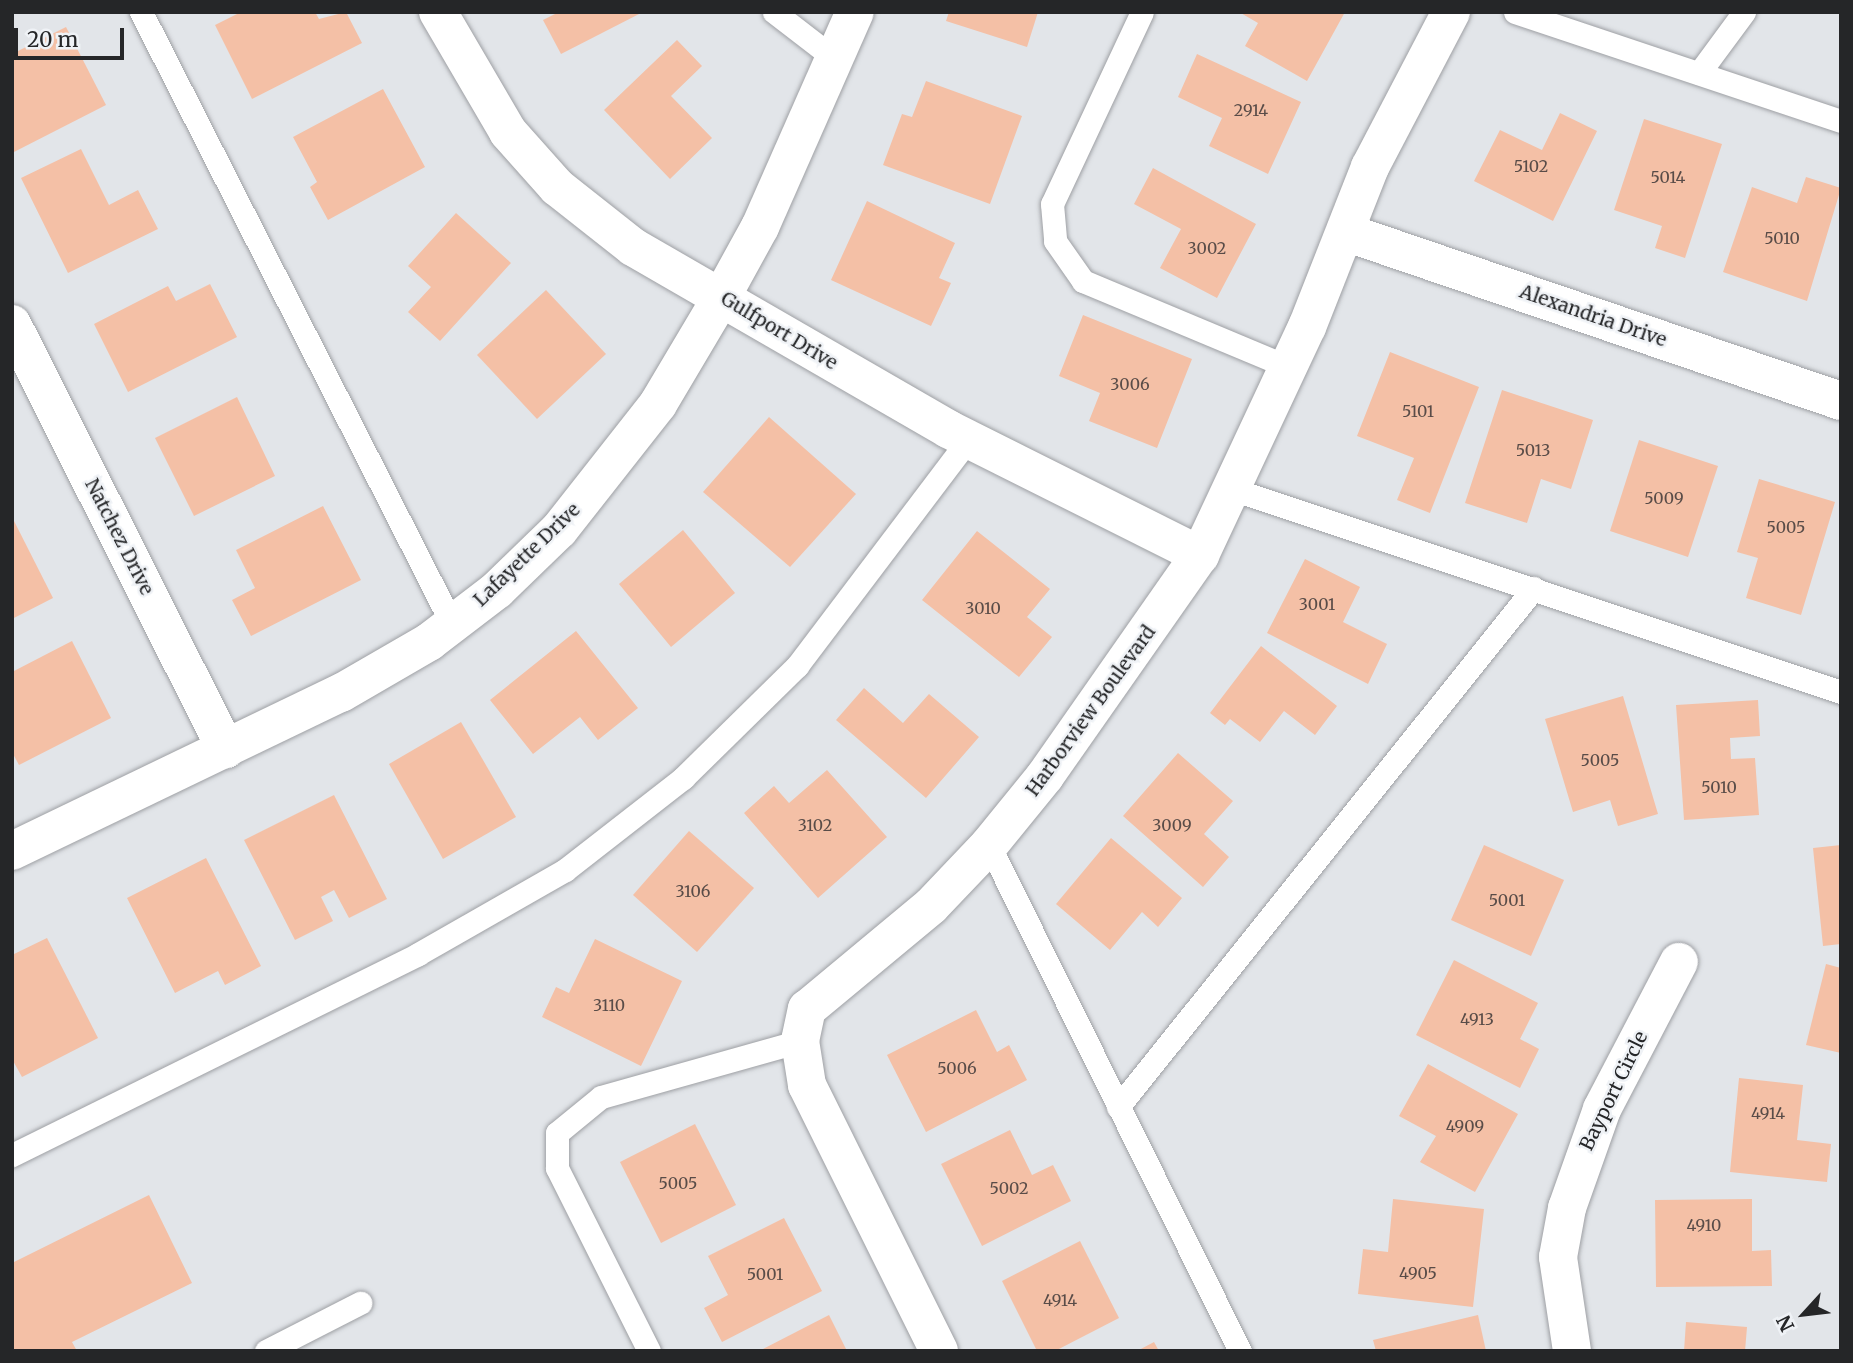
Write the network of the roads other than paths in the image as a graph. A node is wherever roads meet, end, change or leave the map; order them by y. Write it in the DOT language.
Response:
graph roads {
  1 [pos="141,12"];
  2 [pos="438,12"];
  3 [pos="774,12"];
  4 [pos="855,12"];
  5 [pos="1142,12"];
  6 [pos="1451,12"];
  7 [pos="1516,12"];
  8 [pos="1744,12"];
  9 [pos="835,59"];
  10 [pos="1699,73"];
  11 [pos="1841,121"];
  12 [pos="1345,232"];
  13 [pos="722,296"];
  14 [pos="12,324"];
  15 [pos="1289,367"];
  16 [pos="1841,401"];
  17 [pos="968,440"];
  18 [pos="1235,490"];
  19 [pos="1200,555"];
  20 [pos="1534,589"];
  21 [pos="452,624"];
  22 [pos="1841,692"];
  23 [pos="226,749"];
  24 [pos="989,845"];
  25 [pos="12,851"];
  26 [pos="1679,961"];
  27 [pos="800,1041"];
  28 [pos="1118,1107"];
  29 [pos="12,1155"];
  30 [pos="360,1304"];
  31 [pos="266,1351"];
  32 [pos="649,1351"];
  33 [pos="939,1351"];
  34 [pos="1240,1351"];
  35 [pos="1572,1351"];
  1 -- 21 [label="lane"];
  2 -- 13 [label="street, Gulfport Drive"];
  3 -- 9 [label="lane"];
  4 -- 9 [label="street, Lafayette Drive"];
  5 -- 15 [label="lane"];
  6 -- 12 [label="street, Harborview Boulevard"];
  7 -- 10 [label="lane"];
  8 -- 10 [label="lane"];
  9 -- 13 [label="street, Lafayette Drive"];
  10 -- 11 [label="lane"];
  12 -- 15 [label="street, Harborview Boulevard"];
  12 -- 16 [label="street, Alexandria Drive"];
  13 -- 17 [label="street, Gulfport Drive"];
  13 -- 21 [label="street, Lafayette Drive"];
  14 -- 23 [label="street, Natchez Drive"];
  15 -- 18 [label="street, Harborview Boulevard"];
  17 -- 19 [label="street, Gulfport Drive"];
  17 -- 29 [label="lane"];
  18 -- 19 [label="street, Harborview Boulevard"];
  18 -- 20 [label="lane"];
  19 -- 24 [label="street, Harborview Boulevard"];
  20 -- 22 [label="lane"];
  20 -- 28 [label="lane"];
  21 -- 23 [label="street, Lafayette Drive"];
  23 -- 25 [label="street, Lafayette Drive"];
  24 -- 27 [label="street, Harborview Boulevard"];
  24 -- 28 [label="lane"];
  26 -- 35 [label="street, Bayport Circle"];
  27 -- 32 [label="lane"];
  27 -- 33 [label="street, Harborview Boulevard"];
  28 -- 34 [label="lane"];
  30 -- 31 [label="lane"];
}
